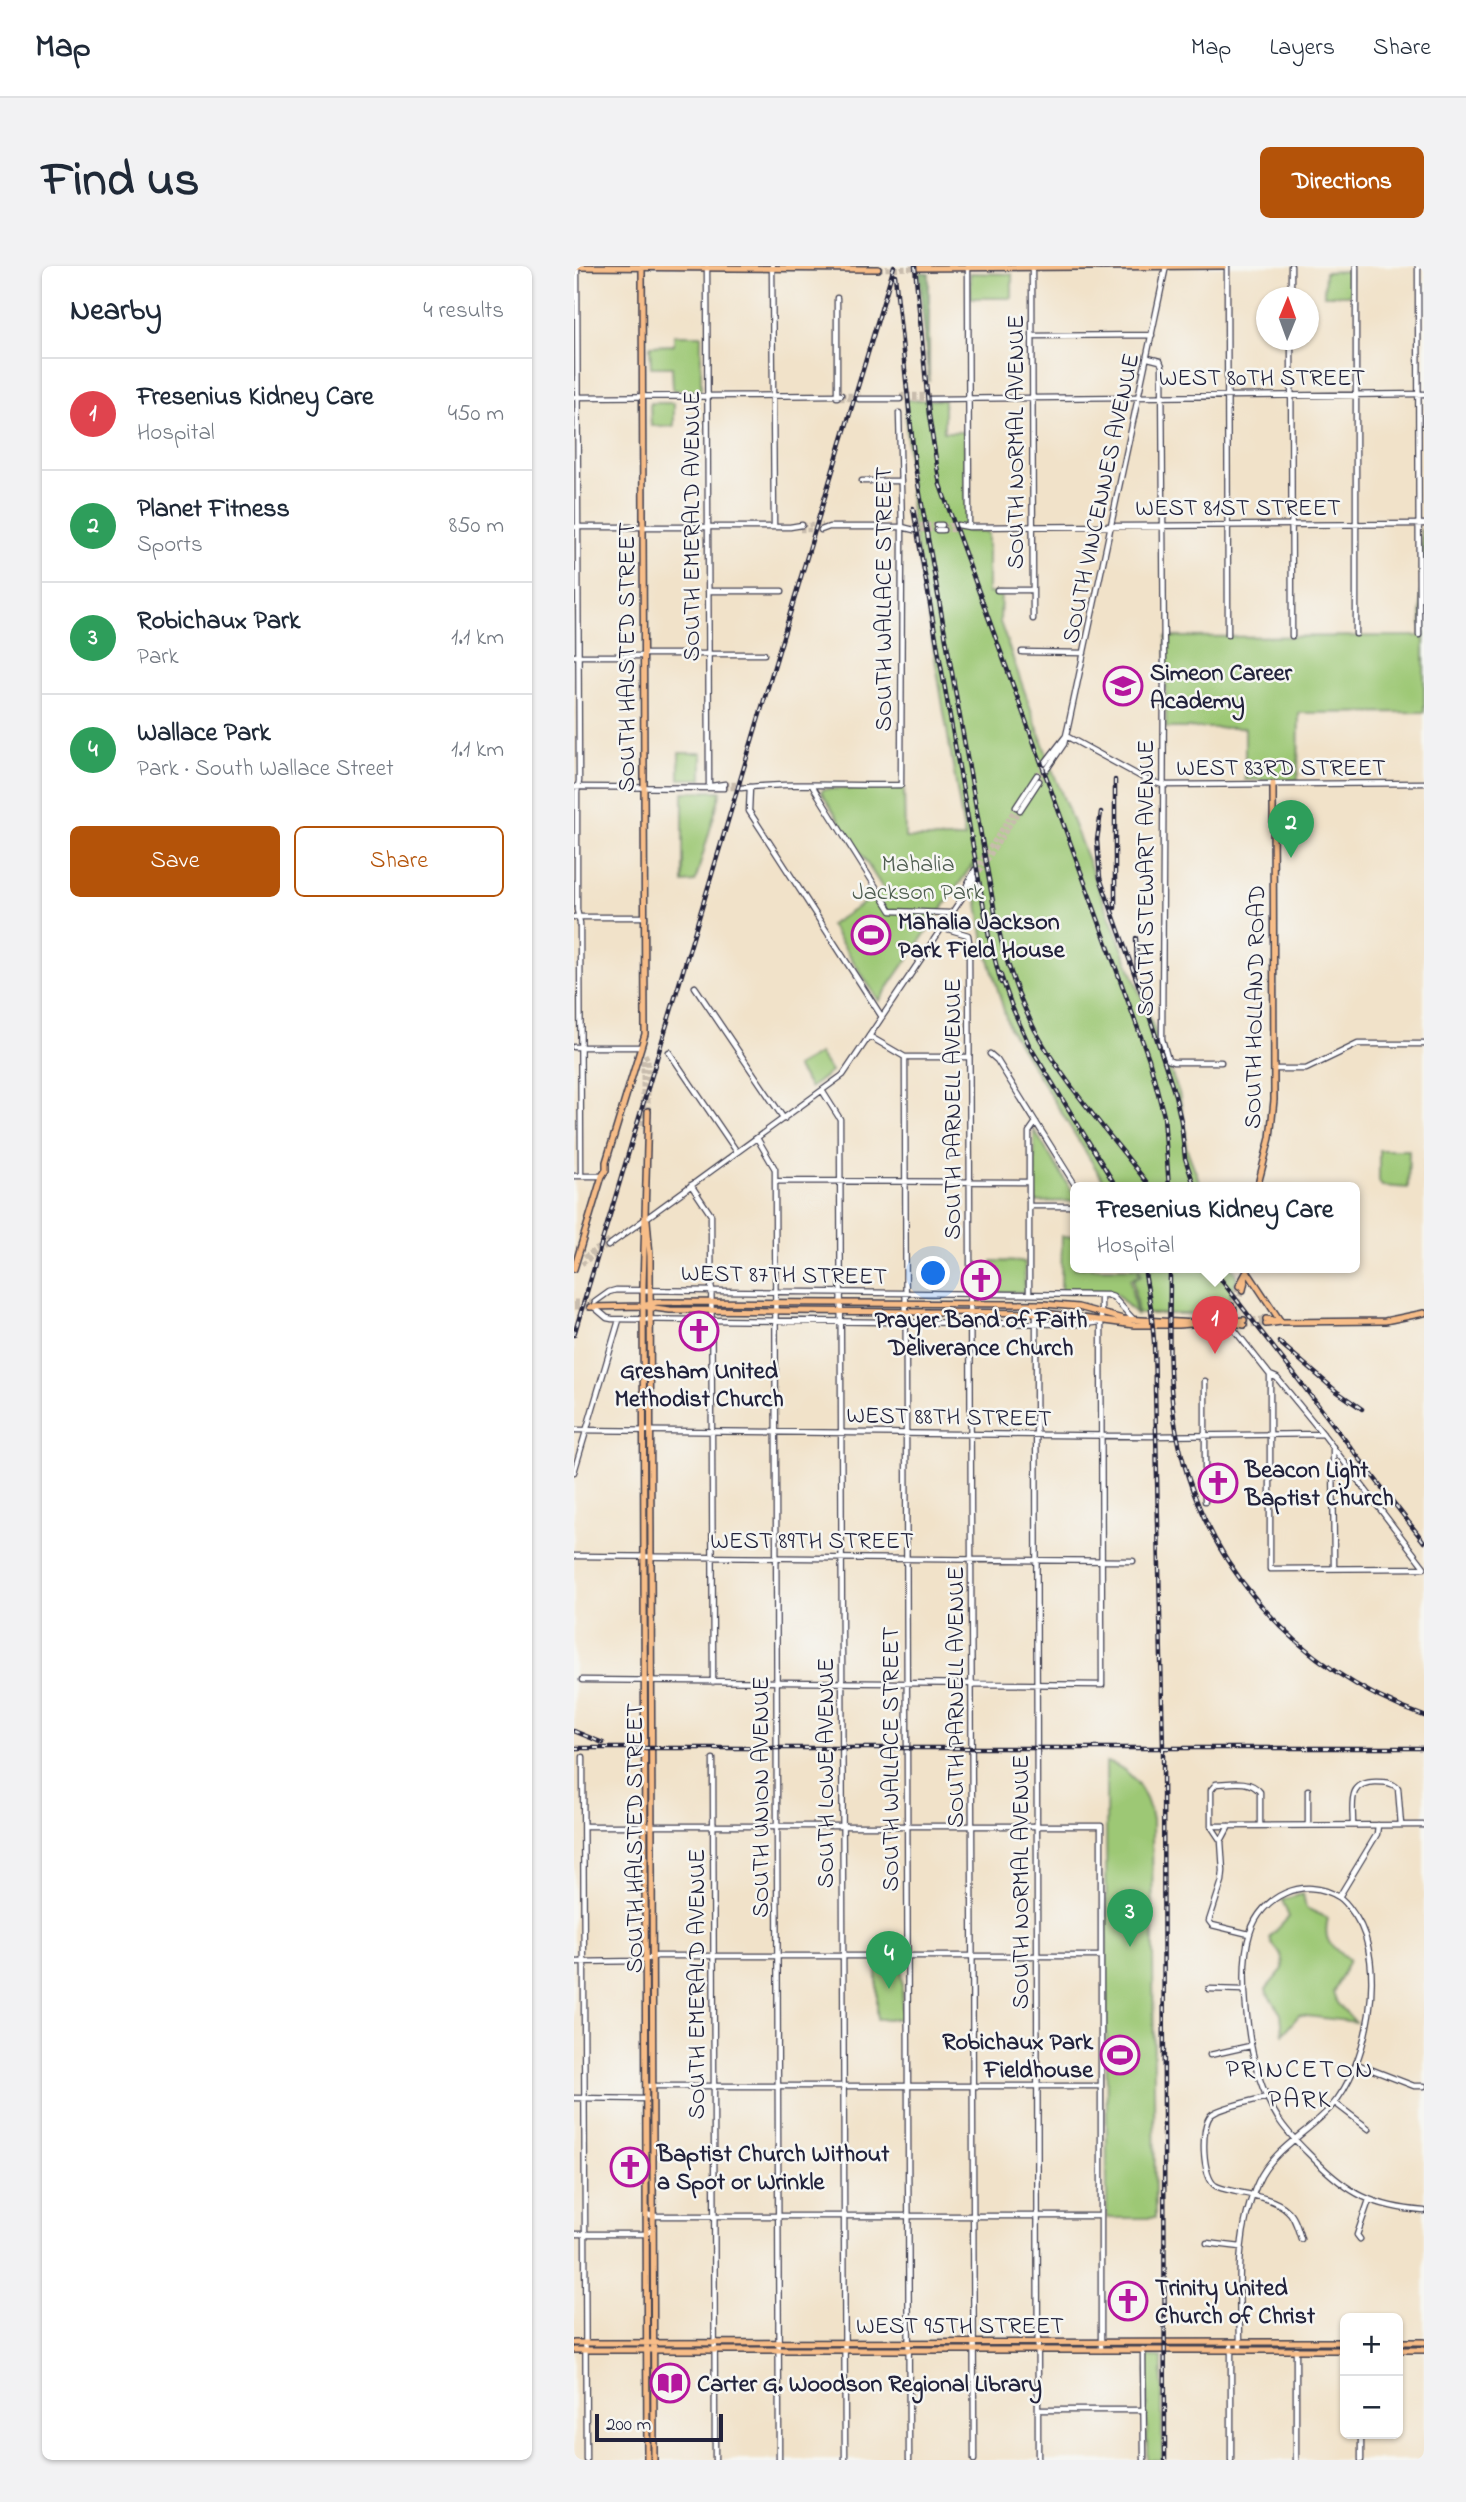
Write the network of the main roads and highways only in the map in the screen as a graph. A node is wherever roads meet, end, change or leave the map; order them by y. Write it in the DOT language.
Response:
graph roads {
  1 [pos="925,266"];
  2 [pos="968,266"];
  3 [pos="1032,266"];
  4 [pos="1097,266"];
  5 [pos="1166,266"];
  6 [pos="1226,266"];
  7 [pos="576,267"];
  8 [pos="642,267"];
  9 [pos="707,267"];
  10 [pos="772,267"];
  11 [pos="837,267"];
  12 [pos="873,267"];
  13 [pos="917,268"];
  14 [pos="1273,784"];
  15 [pos="640,1047"];
  16 [pos="644,1057"];
  17 [pos="648,1111"];
  18 [pos="1258,1182"];
  19 [pos="577,1266"];
  20 [pos="1246,1273"];
  21 [pos="1250,1273"];
  22 [pos="1241,1288"];
  23 [pos="593,1305"];
  24 [pos="647,1306"];
  25 [pos="1233,1308"];
  26 [pos="1424,1313"];
  27 [pos="1231,1322"];
  28 [pos="1244,1322"];
  29 [pos="1266,1322"];
  30 [pos="1281,1322"];
  31 [pos="1197,1323"];
  32 [pos="649,2099"];
  33 [pos="1340,2342"];
  34 [pos="1403,2342"];
  35 [pos="1424,2342"];
  36 [pos="574,2343"];
  37 [pos="650,2343"];
  38 [pos="574,2350"];
  39 [pos="1340,2350"];
  40 [pos="1403,2350"];
  41 [pos="1424,2350"];
  42 [pos="650,2351"];
  43 [pos="647,2460"];
  44 [pos="654,2460"];
  1 -- 2 [label="main road"];
  1 -- 13 [label="main road"];
  2 -- 3 [label="main road"];
  3 -- 4 [label="main road"];
  4 -- 5 [label="main road"];
  5 -- 6 [label="main road"];
  7 -- 8 [label="main road"];
  8 -- 9 [label="main road"];
  8 -- 15 [label="main road, SOUTH HALSTED STREET"];
  9 -- 10 [label="main road"];
  10 -- 11 [label="main road"];
  11 -- 12 [label="main road"];
  14 -- 18 [label="main road, SOUTH HOLLAND ROAD"];
  15 -- 16 [label="main road"];
  15 -- 19 [label="main road, SOUTH HALSTED STREET"];
  17 -- 24 [label="main road, SOUTH HALSTED STREET"];
  20 -- 22 [label="main road"];
  21 -- 30 [label="main road"];
  23 -- 24 [label="main road, WEST 87TH STREET"];
  24 -- 31 [label="main road, WEST 87TH STREET"];
  24 -- 31 [label="main road, WEST 87TH STREET"];
  24 -- 32 [label="main road, SOUTH HALSTED STREET"];
  25 -- 27 [label="main road"];
  26 -- 30 [label="main road"];
  27 -- 28 [label="main road, WEST 87TH STREET"];
  27 -- 31 [label="main road, WEST 87TH STREET"];
  29 -- 30 [label="main road"];
  32 -- 37 [label="main road, SOUTH HALSTED STREET"];
  32 -- 37 [label="main road, SOUTH HALSTED STREET"];
  33 -- 37 [label="main road, WEST 95TH STREET"];
  34 -- 35 [label="main road"];
  36 -- 37 [label="main road, WEST 95TH STREET"];
  37 -- 42 [label="main road, SOUTH HALSTED STREET"];
  38 -- 42 [label="main road, WEST 95TH STREET"];
  39 -- 42 [label="main road, WEST 95TH STREET"];
  40 -- 41 [label="main road"];
  42 -- 43 [label="main road, SOUTH HALSTED STREET"];
  42 -- 44 [label="main road, SOUTH HALSTED STREET"];
}
